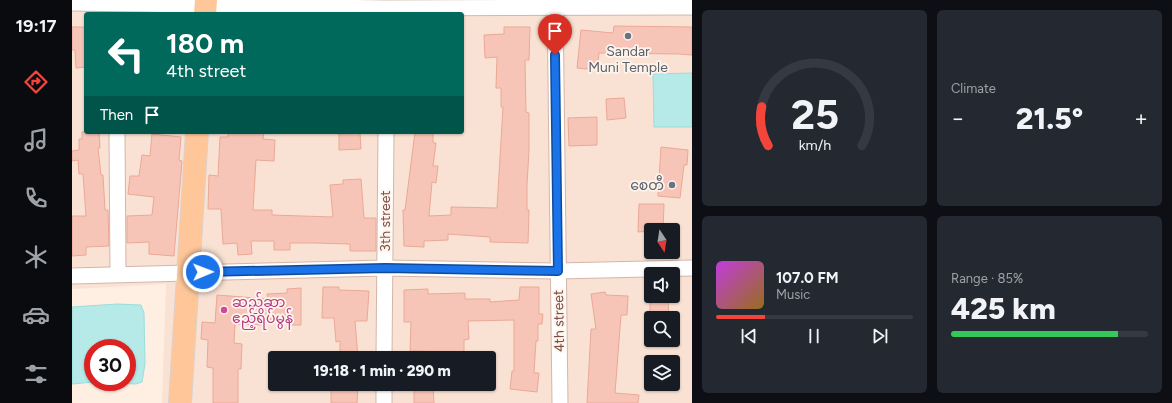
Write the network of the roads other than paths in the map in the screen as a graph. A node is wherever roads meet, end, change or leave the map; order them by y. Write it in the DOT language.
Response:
graph roads {
  1 [pos="72,3"];
  2 [pos="555,4"];
  3 [pos="206,6"];
  4 [pos="386,7"];
  5 [pos="692,7"];
  6 [pos="116,9"];
  7 [pos="117,134"];
  8 [pos="197,134"];
  9 [pos="386,134"];
  10 [pos="385,268"];
  11 [pos="692,268"];
  12 [pos="558,271"];
  13 [pos="188,272"];
  14 [pos="118,274"];
  15 [pos="72,276"];
  16 [pos="384,351"];
  17 [pos="384,391"];
  18 [pos="180,403"];
  19 [pos="384,403"];
  20 [pos="560,403"];
  1 -- 6 [label="street"];
  2 -- 4 [label="street"];
  2 -- 5 [label="street"];
  2 -- 12 [label="street, 4th street"];
  3 -- 4 [label="street"];
  3 -- 6 [label="street"];
  7 -- 14 [label="street"];
  8 -- 13 [label="main road"];
  9 -- 10 [label="street, 3th street"];
  10 -- 12 [label="street"];
  10 -- 13 [label="street"];
  10 -- 16 [label="street, 3th street"];
  11 -- 12 [label="street"];
  12 -- 20 [label="street, 4th street"];
  13 -- 14 [label="street"];
  13 -- 18 [label="main road"];
  14 -- 15 [label="street"];
  17 -- 19 [label="street"];
}
